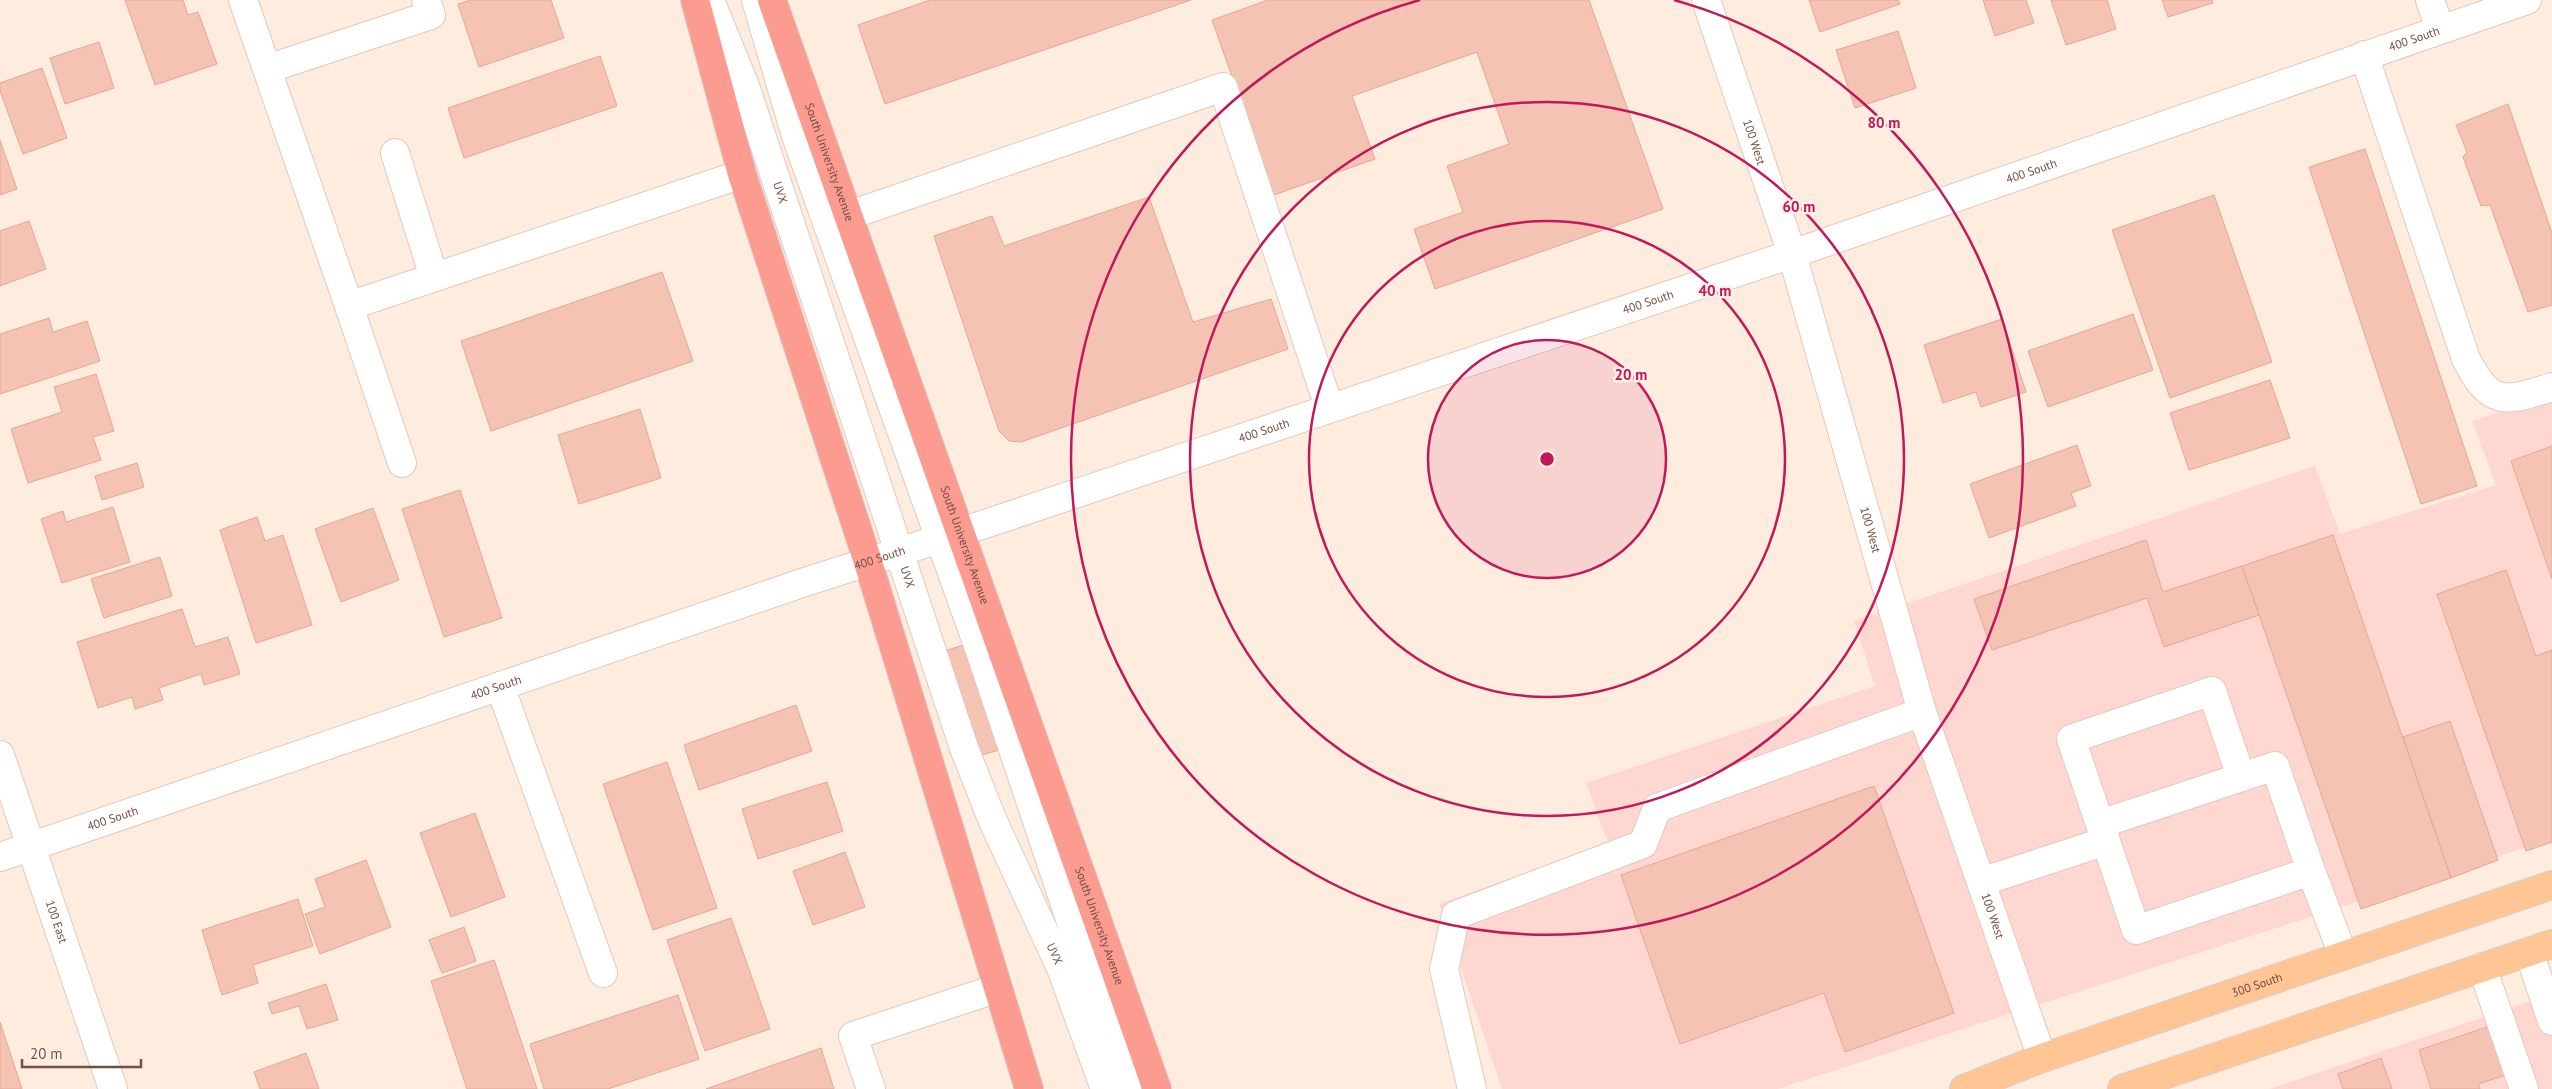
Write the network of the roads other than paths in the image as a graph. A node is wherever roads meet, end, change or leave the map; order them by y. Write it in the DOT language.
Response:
graph roads {
  1 [pos="426,0"];
  2 [pos="695,0"];
  3 [pos="710,0"];
  4 [pos="756,0"];
  5 [pos="772,0"];
  6 [pos="1706,0"];
  7 [pos="2430,0"];
  8 [pos="2526,0"];
  9 [pos="251,2"];
  10 [pos="2440,29"];
  11 [pos="2364,55"];
  12 [pos="267,69"];
  13 [pos="395,153"];
  14 [pos="742,174"];
  15 [pos="850,215"];
  16 [pos="1792,254"];
  17 [pos="434,277"];
  18 [pos="349,306"];
  19 [pos="2552,387"];
  20 [pos="1329,408"];
  21 [pos="402,463"];
  22 [pos="951,535"];
  23 [pos="899,552"];
  24 [pos="868,562"];
  25 [pos="500,686"];
  26 [pos="1922,712"];
  27 [pos="0,755"];
  28 [pos="2241,777"];
  29 [pos="2103,833"];
  30 [pos="31,846"];
  31 [pos="0,857"];
  32 [pos="2311,871"];
  33 [pos="1981,882"];
  34 [pos="2552,885"];
  35 [pos="2540,948"];
  36 [pos="2343,955"];
  37 [pos="2482,967"];
  38 [pos="603,973"];
  39 [pos="998,988"];
  40 [pos="2552,1021"];
  41 [pos="2042,1058"];
  42 [pos="113,1089"];
  43 [pos="871,1089"];
  44 [pos="1028,1089"];
  45 [pos="1105,1089"];
  46 [pos="1128,1089"];
  47 [pos="1157,1089"];
  48 [pos="1472,1089"];
  49 [pos="1964,1089"];
  50 [pos="2122,1089"];
  51 [pos="2524,1089"];
  1 -- 12 [label="street"];
  2 -- 14 [label="highway"];
  3 -- 23 [label="street, UVX"];
  4 -- 22 [label="street, UVX"];
  5 -- 15 [label="highway, South University Avenue"];
  6 -- 16 [label="street, 100 West"];
  7 -- 10 [label="street"];
  8 -- 10 [label="street, 400 South"];
  9 -- 12 [label="street"];
  10 -- 11 [label="street, 400 South"];
  11 -- 16 [label="street, 400 South"];
  11 -- 19 [label="street"];
  12 -- 18 [label="street"];
  13 -- 17 [label="street"];
  14 -- 17 [label="street"];
  14 -- 24 [label="highway"];
  15 -- 20 [label="street"];
  15 -- 22 [label="highway, South University Avenue"];
  16 -- 20 [label="street, 400 South"];
  16 -- 26 [label="street, 100 West"];
  17 -- 18 [label="street"];
  18 -- 21 [label="street"];
  20 -- 22 [label="street, 400 South"];
  22 -- 23 [label="street, 400 South"];
  22 -- 46 [label="street, UVX"];
  22 -- 47 [label="highway, South University Avenue"];
  23 -- 24 [label="street, 400 South"];
  23 -- 45 [label="street, UVX"];
  24 -- 25 [label="street, 400 South"];
  24 -- 39 [label="highway"];
  25 -- 30 [label="street, 400 South"];
  25 -- 38 [label="street"];
  26 -- 33 [label="street, 100 West"];
  26 -- 48 [label="street"];
  27 -- 30 [label="street, 100 East"];
  28 -- 29 [label="street"];
  28 -- 29 [label="street"];
  28 -- 32 [label="street"];
  29 -- 32 [label="street"];
  29 -- 33 [label="street"];
  30 -- 31 [label="street, 400 South"];
  30 -- 42 [label="street, 100 East"];
  32 -- 36 [label="street"];
  33 -- 41 [label="street, 100 West"];
  34 -- 36 [label="main road, 300 South"];
  35 -- 37 [label="main road"];
  35 -- 40 [label="street"];
  36 -- 41 [label="main road, 300 South"];
  37 -- 50 [label="main road"];
  37 -- 51 [label="street"];
  39 -- 43 [label="street"];
  39 -- 44 [label="highway"];
  41 -- 49 [label="main road, 300 South"];
}
